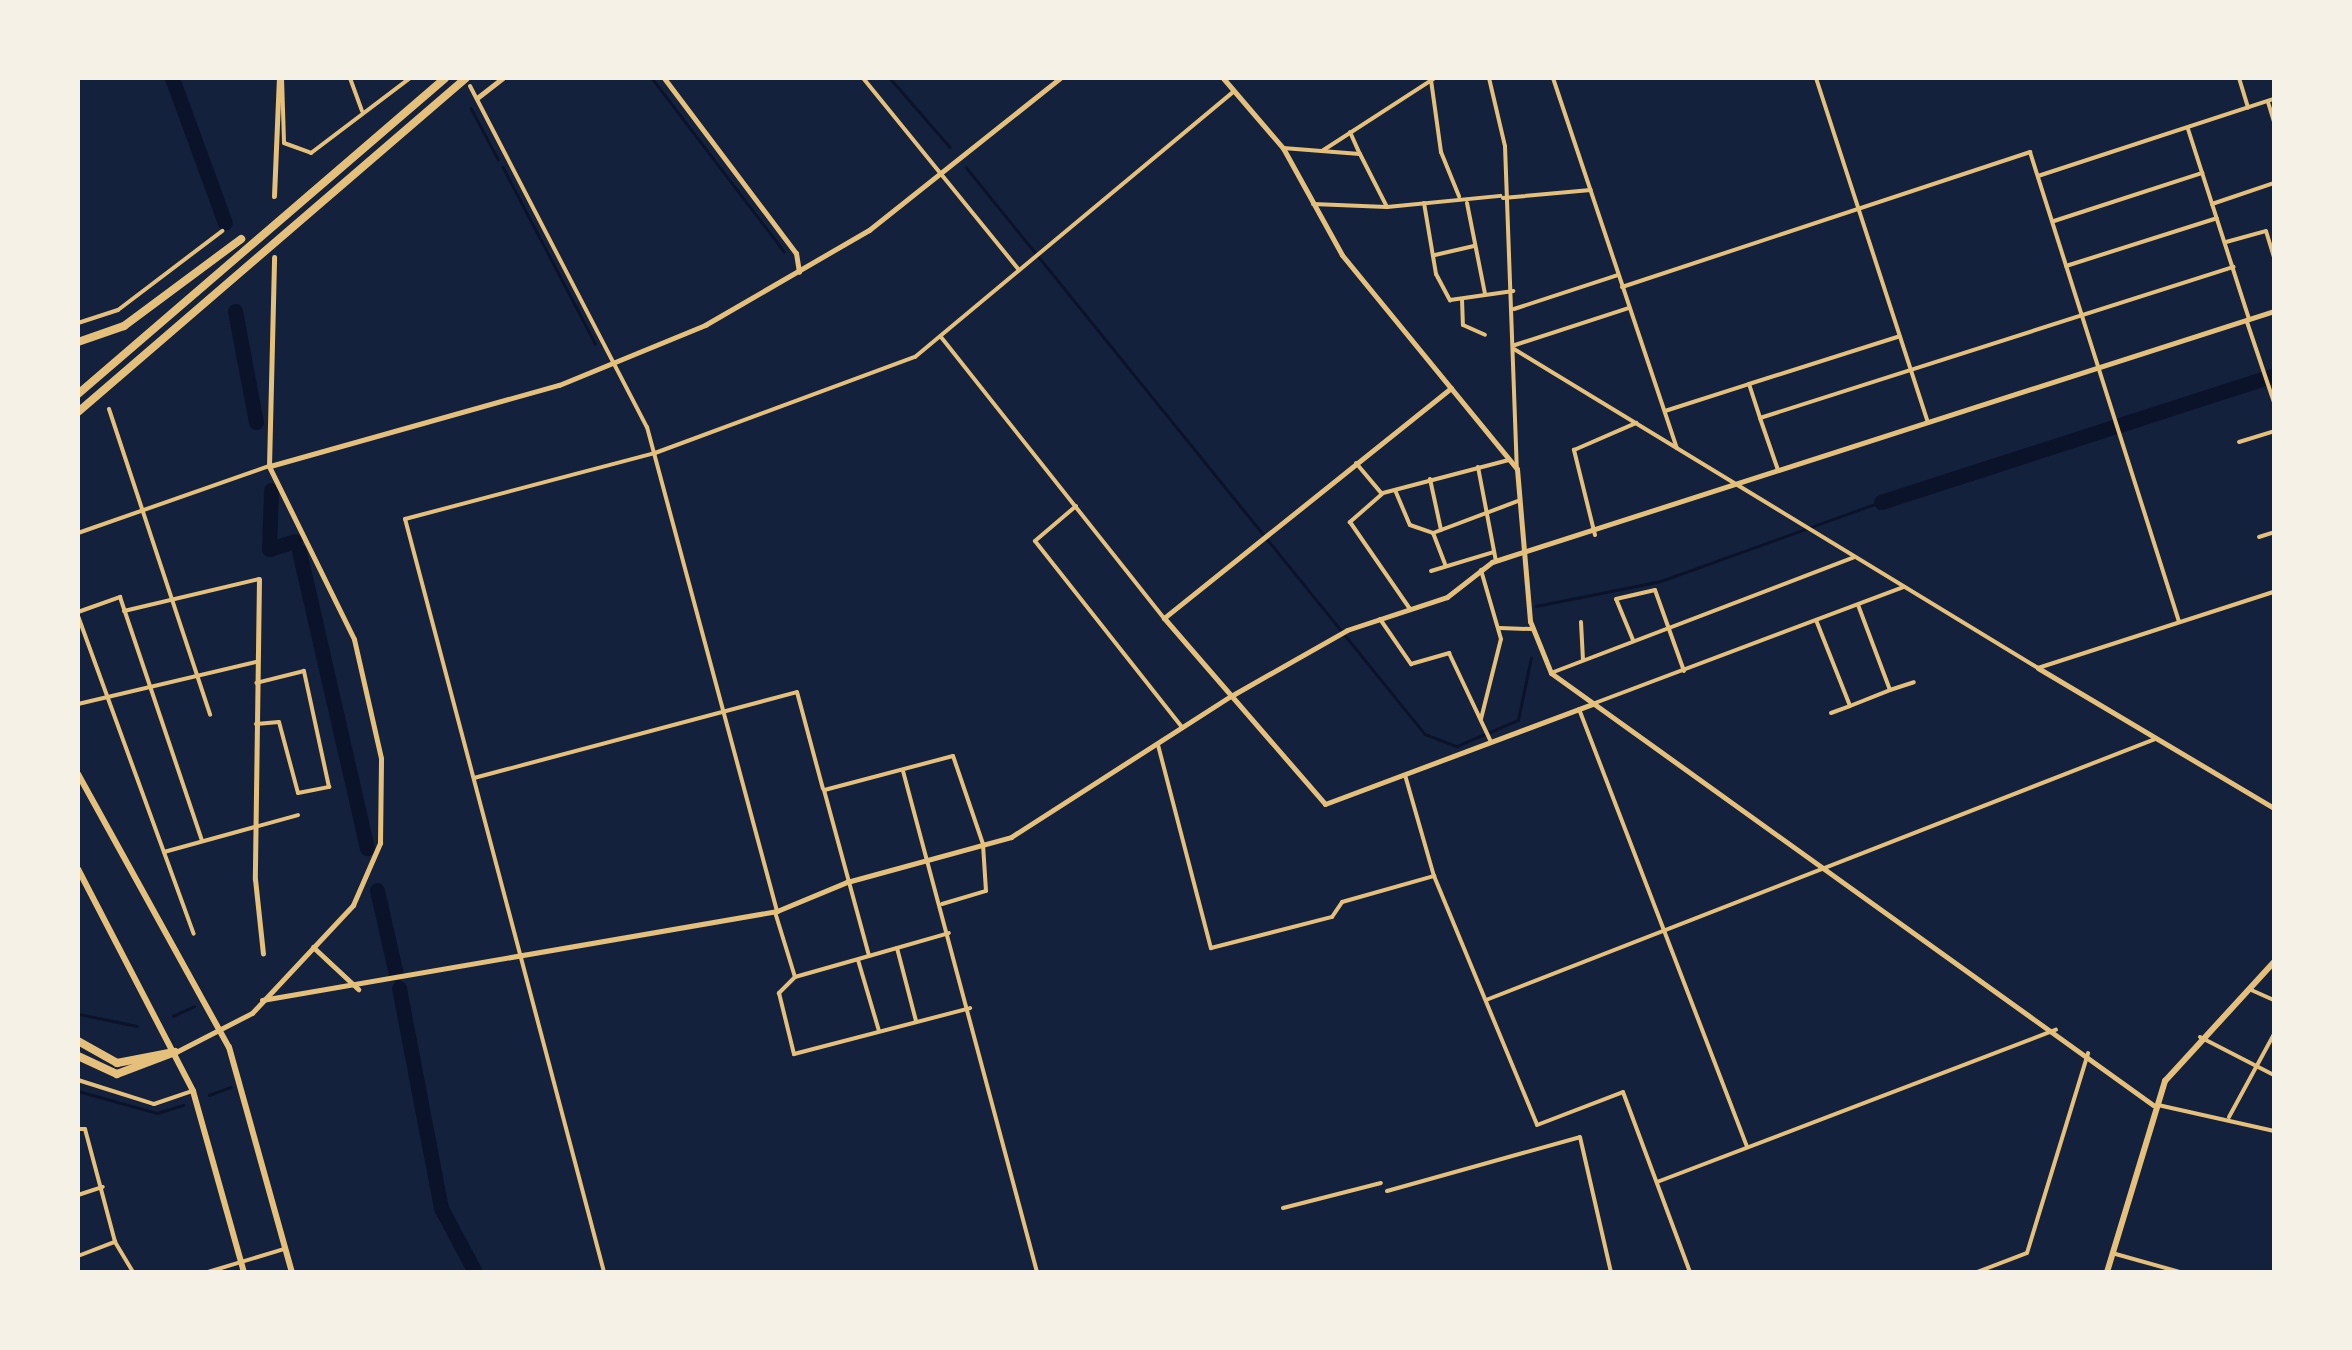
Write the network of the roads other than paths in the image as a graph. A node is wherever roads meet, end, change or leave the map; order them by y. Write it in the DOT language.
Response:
graph roads {
  1 [pos="281,78"];
  2 [pos="350,78"];
  3 [pos="410,78"];
  4 [pos="445,78"];
  5 [pos="503,78"];
  6 [pos="664,78"];
  7 [pos="863,78"];
  8 [pos="1042,78"];
  9 [pos="1060,78"];
  10 [pos="1223,78"];
  11 [pos="1489,78"];
  12 [pos="1553,78"];
  13 [pos="1816,78"];
  14 [pos="2239,78"];
  15 [pos="1433,79"];
  16 [pos="468,82"];
  17 [pos="1047,87"];
  18 [pos="1235,90"];
  19 [pos="477,98"];
  20 [pos="2271,100"];
  21 [pos="2248,108"];
  22 [pos="362,112"];
  23 [pos="2274,122"];
  24 [pos="2188,128"];
  25 [pos="1350,132"];
  26 [pos="1284,148"];
  27 [pos="1320,152"];
  28 [pos="1360,154"];
  29 [pos="945,170"];
  30 [pos="326,174"];
  31 [pos="2202,174"];
  32 [pos="2038,176"];
  33 [pos="2274,183"];
  34 [pos="1591,190"];
  35 [pos="274,196"];
  36 [pos="1502,197"];
  37 [pos="1460,198"];
  38 [pos="1424,203"];
  39 [pos="1468,203"];
  40 [pos="1312,204"];
  41 [pos="2212,204"];
  42 [pos="1387,207"];
  43 [pos="1858,208"];
  44 [pos="2217,218"];
  45 [pos="2052,222"];
  46 [pos="222,231"];
  47 [pos="2225,242"];
  48 [pos="1474,246"];
  49 [pos="274,256"];
  50 [pos="1432,256"];
  51 [pos="2274,258"];
  52 [pos="2066,266"];
  53 [pos="2233,267"];
  54 [pos="1019,270"];
  55 [pos="800,272"];
  56 [pos="1618,274"];
  57 [pos="1622,286"];
  58 [pos="1513,291"];
  59 [pos="1485,294"];
  60 [pos="1462,298"];
  61 [pos="1629,308"];
  62 [pos="1514,309"];
  63 [pos="2274,311"];
  64 [pos="2082,314"];
  65 [pos="2248,320"];
  66 [pos="78,323"];
  67 [pos="1486,335"];
  68 [pos="1900,336"];
  69 [pos="942,337"];
  70 [pos="78,342"];
  71 [pos="1514,347"];
  72 [pos="614,364"];
  73 [pos="2098,369"];
  74 [pos="1911,370"];
  75 [pos="1749,384"];
  76 [pos="1451,388"];
  77 [pos="78,394"];
  78 [pos="2274,402"];
  79 [pos="109,409"];
  80 [pos="1665,411"];
  81 [pos="78,412"];
  82 [pos="1760,418"];
  83 [pos="1636,424"];
  84 [pos="1928,424"];
  85 [pos="2274,431"];
  86 [pos="2239,442"];
  87 [pos="1677,448"];
  88 [pos="656,453"];
  89 [pos="1509,460"];
  90 [pos="1356,463"];
  91 [pos="269,466"];
  92 [pos="1478,467"];
  93 [pos="1516,469"];
  94 [pos="1778,472"];
  95 [pos="1430,479"];
  96 [pos="1736,486"];
  97 [pos="1394,488"];
  98 [pos="1382,494"];
  99 [pos="1518,501"];
  100 [pos="1076,506"];
  101 [pos="146,508"];
  102 [pos="1488,508"];
  103 [pos="1440,530"];
  104 [pos="2274,532"];
  105 [pos="78,533"];
  106 [pos="1434,533"];
  107 [pos="1595,534"];
  108 [pos="2259,538"];
  109 [pos="1494,552"];
  110 [pos="1521,553"];
  111 [pos="1854,556"];
  112 [pos="1496,561"];
  113 [pos="1446,564"];
  114 [pos="1481,570"];
  115 [pos="1432,571"];
  116 [pos="259,579"];
  117 [pos="1904,587"];
  118 [pos="2274,592"];
  119 [pos="176,597"];
  120 [pos="1858,604"];
  121 [pos="1410,609"];
  122 [pos="124,610"];
  123 [pos="78,614"];
  124 [pos="1164,618"];
  125 [pos="1380,619"];
  126 [pos="1816,620"];
  127 [pos="1582,622"];
  128 [pos="2179,622"];
  129 [pos="1500,628"];
  130 [pos="1669,628"];
  131 [pos="1532,629"];
  132 [pos="1634,641"];
  133 [pos="1583,660"];
  134 [pos="256,662"];
  135 [pos="2038,668"];
  136 [pos="1684,670"];
  137 [pos="199,673"];
  138 [pos="1551,673"];
  139 [pos="1914,682"];
  140 [pos="147,683"];
  141 [pos="256,683"];
  142 [pos="1890,690"];
  143 [pos="106,694"];
  144 [pos="1232,696"];
  145 [pos="1594,703"];
  146 [pos="78,704"];
  147 [pos="1850,706"];
  148 [pos="1579,709"];
  149 [pos="723,710"];
  150 [pos="1831,713"];
  151 [pos="210,715"];
  152 [pos="1481,720"];
  153 [pos="256,724"];
  154 [pos="1182,727"];
  155 [pos="2155,739"];
  156 [pos="1490,741"];
  157 [pos="1158,744"];
  158 [pos="903,770"];
  159 [pos="78,774"];
  160 [pos="1404,775"];
  161 [pos="474,778"];
  162 [pos="824,790"];
  163 [pos="2274,808"];
  164 [pos="298,815"];
  165 [pos="255,825"];
  166 [pos="202,840"];
  167 [pos="983,844"];
  168 [pos="164,852"];
  169 [pos="926,856"];
  170 [pos="1826,865"];
  171 [pos="78,869"];
  172 [pos="1434,876"];
  173 [pos="847,882"];
  174 [pos="942,904"];
  175 [pos="776,912"];
  176 [pos="1663,929"];
  177 [pos="194,934"];
  178 [pos="949,934"];
  179 [pos="313,947"];
  180 [pos="897,948"];
  181 [pos="263,954"];
  182 [pos="869,956"];
  183 [pos="858,960"];
  184 [pos="522,961"];
  185 [pos="2274,962"];
  186 [pos="795,977"];
  187 [pos="2248,989"];
  188 [pos="359,990"];
  189 [pos="262,1000"];
  190 [pos="1486,1000"];
  191 [pos="2274,1000"];
  192 [pos="970,1008"];
  193 [pos="916,1022"];
  194 [pos="2056,1030"];
  195 [pos="222,1031"];
  196 [pos="879,1031"];
  197 [pos="2274,1034"];
  198 [pos="2200,1037"];
  199 [pos="78,1041"];
  200 [pos="175,1052"];
  201 [pos="2088,1053"];
  202 [pos="78,1056"];
  203 [pos="2255,1069"];
  204 [pos="2274,1075"];
  205 [pos="78,1080"];
  206 [pos="194,1091"];
  207 [pos="2153,1105"];
  208 [pos="2229,1118"];
  209 [pos="78,1129"];
  210 [pos="2274,1131"];
  211 [pos="1747,1147"];
  212 [pos="1657,1182"];
  213 [pos="1381,1183"];
  214 [pos="103,1186"];
  215 [pos="1388,1192"];
  216 [pos="78,1195"];
  217 [pos="1282,1208"];
  218 [pos="115,1242"];
  219 [pos="288,1248"];
  220 [pos="2114,1251"];
  221 [pos="78,1256"];
  222 [pos="242,1260"];
  223 [pos="133,1272"];
  224 [pos="208,1272"];
  225 [pos="244,1272"];
  226 [pos="292,1272"];
  227 [pos="604,1272"];
  228 [pos="1038,1272"];
  229 [pos="1611,1272"];
  230 [pos="1690,1272"];
  231 [pos="1978,1272"];
  232 [pos="2107,1272"];
  233 [pos="2180,1272"];
  1 -- 22 [label="street"];
  1 -- 35 [label="street"];
  2 -- 22 [label="street"];
  3 -- 22 [label="street"];
  4 -- 30 [label="highway"];
  5 -- 19 [label="street"];
  6 -- 55 [label="street"];
  7 -- 29 [label="street"];
  8 -- 17 [label="street"];
  9 -- 17 [label="street"];
  10 -- 18 [label="street"];
  11 -- 36 [label="street"];
  12 -- 34 [label="street"];
  13 -- 43 [label="street"];
  14 -- 21 [label="street"];
  15 -- 25 [label="street"];
  15 -- 37 [label="street"];
  16 -- 19 [label="street"];
  16 -- 81 [label="highway"];
  17 -- 29 [label="street"];
  18 -- 26 [label="street"];
  18 -- 54 [label="street"];
  19 -- 72 [label="street"];
  20 -- 21 [label="street"];
  20 -- 23 [label="street"];
  21 -- 24 [label="street"];
  24 -- 31 [label="street"];
  24 -- 32 [label="street"];
  25 -- 27 [label="street"];
  25 -- 28 [label="street"];
  26 -- 27 [label="street"];
  26 -- 40 [label="street"];
  27 -- 28 [label="street"];
  28 -- 42 [label="street"];
  29 -- 54 [label="street"];
  29 -- 55 [label="street"];
  30 -- 70 [label="highway"];
  30 -- 77 [label="highway"];
  31 -- 41 [label="street"];
  31 -- 45 [label="street"];
  32 -- 43 [label="street"];
  32 -- 45 [label="street"];
  33 -- 41 [label="street"];
  34 -- 36 [label="street"];
  34 -- 56 [label="street"];
  36 -- 39 [label="street"];
  36 -- 58 [label="street"];
  37 -- 38 [label="street"];
  37 -- 39 [label="street"];
  38 -- 42 [label="street"];
  38 -- 50 [label="street"];
  39 -- 48 [label="street"];
  40 -- 42 [label="street"];
  40 -- 76 [label="street"];
  41 -- 44 [label="street"];
  43 -- 57 [label="street"];
  43 -- 68 [label="street"];
  44 -- 47 [label="street"];
  44 -- 52 [label="street"];
  45 -- 52 [label="street"];
  46 -- 66 [label="street"];
  47 -- 51 [label="street"];
  47 -- 53 [label="street"];
  48 -- 50 [label="street"];
  48 -- 59 [label="street"];
  49 -- 91 [label="street"];
  50 -- 60 [label="street"];
  52 -- 64 [label="street"];
  53 -- 64 [label="street"];
  53 -- 65 [label="street"];
  54 -- 69 [label="street"];
  55 -- 72 [label="street"];
  56 -- 57 [label="street"];
  56 -- 62 [label="street"];
  57 -- 61 [label="street"];
  58 -- 59 [label="street"];
  58 -- 62 [label="street"];
  59 -- 60 [label="street"];
  60 -- 67 [label="street"];
  61 -- 71 [label="street"];
  61 -- 80 [label="street"];
  62 -- 71 [label="street"];
  63 -- 65 [label="street"];
  64 -- 73 [label="street"];
  64 -- 74 [label="street"];
  65 -- 73 [label="street"];
  65 -- 78 [label="street"];
  68 -- 74 [label="street"];
  68 -- 75 [label="street"];
  69 -- 88 [label="street"];
  69 -- 100 [label="street"];
  71 -- 83 [label="street"];
  71 -- 93 [label="street"];
  72 -- 88 [label="street"];
  72 -- 91 [label="street"];
  73 -- 84 [label="street"];
  73 -- 128 [label="street"];
  74 -- 82 [label="street"];
  74 -- 84 [label="street"];
  75 -- 80 [label="street"];
  75 -- 82 [label="street"];
  76 -- 89 [label="street"];
  76 -- 90 [label="street"];
  79 -- 101 [label="street"];
  80 -- 87 [label="street"];
  82 -- 94 [label="street"];
  83 -- 87 [label="street"];
  83 -- 107 [label="street"];
  84 -- 94 [label="street"];
  85 -- 86 [label="street"];
  87 -- 96 [label="street"];
  88 -- 149 [label="street"];
  88 -- 161 [label="street"];
  89 -- 92 [label="street"];
  89 -- 93 [label="street"];
  90 -- 98 [label="street"];
  90 -- 124 [label="street"];
  91 -- 101 [label="street"];
  91 -- 179 [label="street"];
  92 -- 95 [label="street"];
  92 -- 102 [label="street"];
  93 -- 99 [label="street"];
  94 -- 96 [label="street"];
  95 -- 97 [label="street"];
  95 -- 103 [label="street"];
  96 -- 107 [label="street"];
  96 -- 111 [label="street"];
  97 -- 98 [label="street"];
  97 -- 106 [label="street"];
  98 -- 121 [label="street"];
  99 -- 102 [label="street"];
  99 -- 110 [label="street"];
  100 -- 124 [label="street"];
  100 -- 154 [label="street"];
  101 -- 105 [label="street"];
  101 -- 119 [label="street"];
  102 -- 103 [label="street"];
  102 -- 109 [label="street"];
  103 -- 106 [label="street"];
  104 -- 108 [label="street"];
  106 -- 113 [label="street"];
  107 -- 110 [label="street"];
  109 -- 112 [label="street"];
  109 -- 113 [label="street"];
  110 -- 112 [label="street"];
  110 -- 131 [label="street"];
  111 -- 117 [label="street"];
  111 -- 130 [label="street"];
  112 -- 114 [label="street"];
  113 -- 115 [label="street"];
  114 -- 121 [label="street"];
  114 -- 129 [label="street"];
  116 -- 119 [label="street"];
  116 -- 134 [label="street"];
  117 -- 120 [label="street"];
  117 -- 135 [label="street"];
  118 -- 128 [label="street"];
  119 -- 122 [label="street"];
  119 -- 137 [label="street"];
  120 -- 126 [label="street"];
  120 -- 142 [label="street"];
  121 -- 125 [label="street"];
  122 -- 123 [label="street"];
  122 -- 140 [label="street"];
  123 -- 143 [label="street"];
  124 -- 144 [label="street"];
  125 -- 144 [label="street"];
  125 -- 152 [label="street"];
  126 -- 136 [label="street"];
  126 -- 147 [label="street"];
  127 -- 133 [label="street"];
  128 -- 135 [label="street"];
  129 -- 131 [label="street"];
  129 -- 152 [label="street"];
  130 -- 132 [label="street"];
  130 -- 132 [label="street"];
  130 -- 136 [label="street"];
  131 -- 138 [label="street"];
  132 -- 133 [label="street"];
  133 -- 138 [label="street"];
  134 -- 137 [label="street"];
  134 -- 141 [label="street"];
  135 -- 155 [label="street"];
  136 -- 145 [label="street"];
  137 -- 140 [label="street"];
  137 -- 151 [label="street"];
  138 -- 145 [label="street"];
  139 -- 142 [label="street"];
  140 -- 143 [label="street"];
  140 -- 166 [label="street"];
  141 -- 153 [label="street"];
  141 -- 153 [label="street"];
  142 -- 147 [label="street"];
  143 -- 146 [label="street"];
  143 -- 168 [label="street"];
  144 -- 154 [label="street"];
  144 -- 160 [label="street"];
  145 -- 148 [label="street"];
  145 -- 170 [label="street"];
  147 -- 150 [label="street"];
  148 -- 156 [label="street"];
  148 -- 176 [label="street"];
  149 -- 161 [label="street"];
  149 -- 162 [label="street"];
  149 -- 175 [label="street"];
  152 -- 156 [label="street"];
  153 -- 165 [label="street"];
  154 -- 157 [label="street"];
  155 -- 163 [label="street"];
  155 -- 170 [label="street"];
  156 -- 160 [label="street"];
  157 -- 167 [label="street"];
  157 -- 172 [label="street"];
  158 -- 162 [label="street"];
  158 -- 167 [label="street"];
  158 -- 169 [label="street"];
  159 -- 195 [label="main road"];
  160 -- 172 [label="street"];
  161 -- 184 [label="street"];
  162 -- 173 [label="street"];
  164 -- 165 [label="street"];
  165 -- 166 [label="street"];
  165 -- 181 [label="street"];
  166 -- 168 [label="street"];
  167 -- 169 [label="street"];
  167 -- 174 [label="street"];
  168 -- 177 [label="street"];
  169 -- 173 [label="street"];
  169 -- 174 [label="street"];
  170 -- 176 [label="street"];
  170 -- 194 [label="street"];
  171 -- 200 [label="main road"];
  172 -- 190 [label="street"];
  173 -- 175 [label="street"];
  173 -- 182 [label="street"];
  174 -- 178 [label="street"];
  175 -- 184 [label="street"];
  175 -- 186 [label="street"];
  176 -- 190 [label="street"];
  176 -- 211 [label="street"];
  178 -- 180 [label="street"];
  178 -- 192 [label="street"];
  179 -- 188 [label="street"];
  179 -- 189 [label="street"];
  180 -- 182 [label="street"];
  180 -- 193 [label="street"];
  182 -- 183 [label="street"];
  183 -- 186 [label="street"];
  183 -- 196 [label="street"];
  184 -- 188 [label="street"];
  184 -- 227 [label="street"];
  185 -- 187 [label="main road"];
  186 -- 196 [label="street"];
  187 -- 191 [label="street"];
  187 -- 198 [label="main road"];
  188 -- 189 [label="street"];
  189 -- 195 [label="street"];
  190 -- 212 [label="street"];
  192 -- 193 [label="street"];
  192 -- 228 [label="street"];
  193 -- 196 [label="street"];
  194 -- 201 [label="street"];
  194 -- 211 [label="street"];
  195 -- 200 [label="street"];
  195 -- 219 [label="main road"];
  197 -- 203 [label="street"];
  198 -- 203 [label="street"];
  198 -- 207 [label="main road"];
  199 -- 200 [label="highway"];
  200 -- 202 [label="highway"];
  200 -- 206 [label="main road"];
  201 -- 207 [label="street"];
  201 -- 231 [label="street"];
  203 -- 204 [label="street"];
  203 -- 208 [label="street"];
  205 -- 206 [label="street"];
  206 -- 222 [label="main road"];
  207 -- 208 [label="street"];
  207 -- 220 [label="main road"];
  208 -- 210 [label="street"];
  209 -- 214 [label="street"];
  211 -- 212 [label="street"];
  212 -- 230 [label="street"];
  213 -- 217 [label="street"];
  214 -- 216 [label="street"];
  214 -- 218 [label="street"];
  215 -- 229 [label="street"];
  218 -- 221 [label="street"];
  218 -- 223 [label="street"];
  219 -- 222 [label="street"];
  219 -- 226 [label="main road"];
  220 -- 232 [label="main road"];
  220 -- 233 [label="street"];
  222 -- 224 [label="street"];
  222 -- 225 [label="main road"];
}
